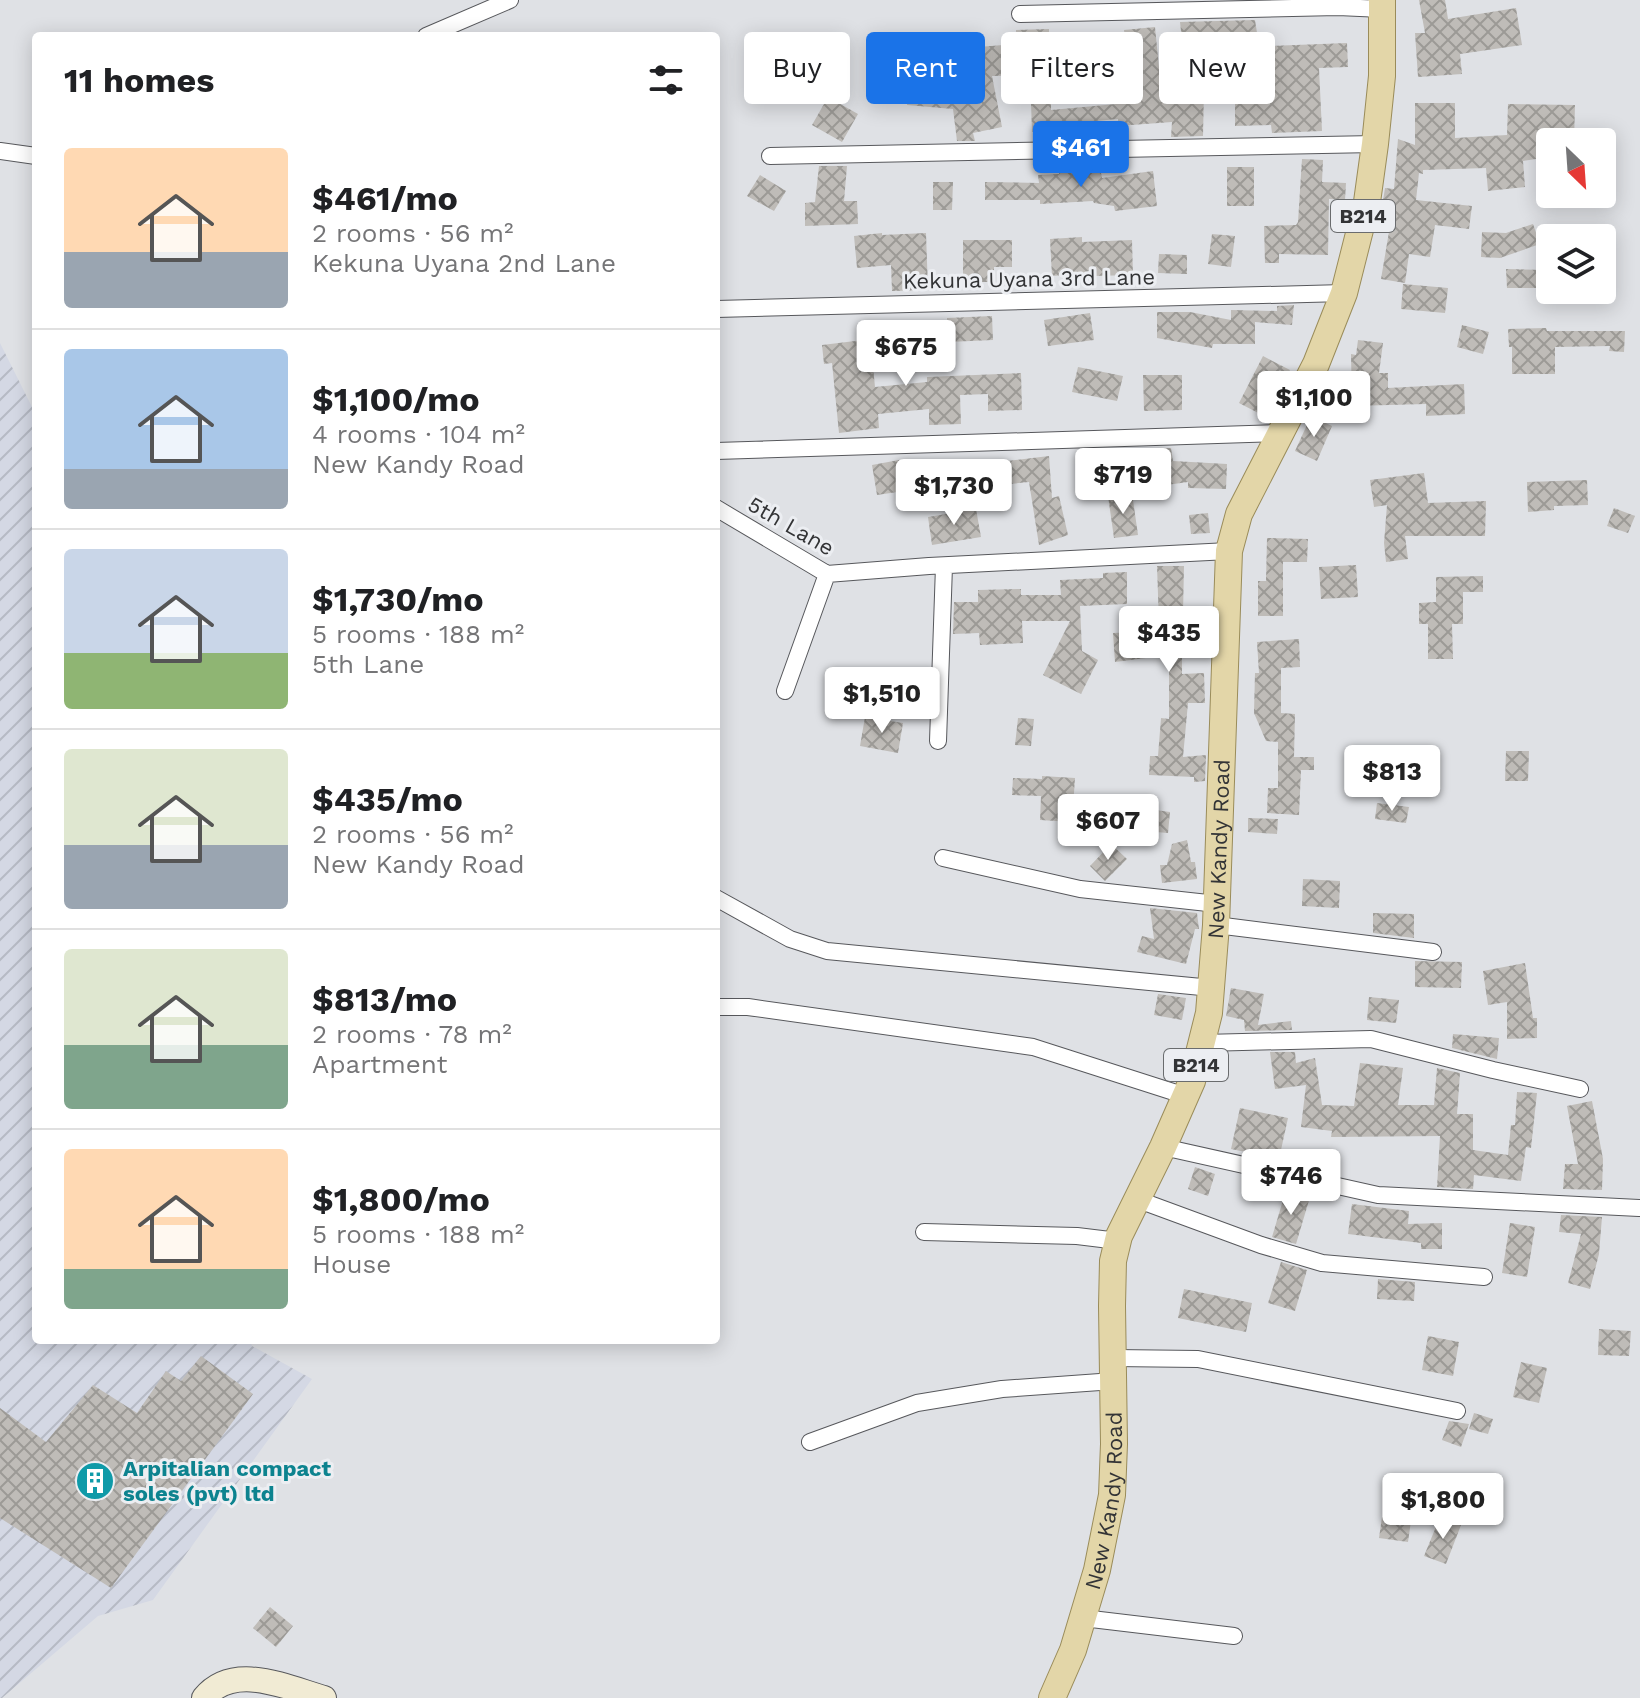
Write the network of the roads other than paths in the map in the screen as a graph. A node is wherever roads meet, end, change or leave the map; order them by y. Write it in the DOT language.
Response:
graph roads {
  1 [pos="510,0"];
  2 [pos="1382,4"];
  3 [pos="1020,14"];
  4 [pos="435,32"];
  5 [pos="1375,144"];
  6 [pos="0,151"];
  7 [pos="32,155"];
  8 [pos="770,156"];
  9 [pos="1344,293"];
  10 [pos="720,309"];
  11 [pos="1281,433"];
  12 [pos="720,451"];
  13 [pos="720,510"];
  14 [pos="1229,551"];
  15 [pos="944,566"];
  16 [pos="827,574"];
  17 [pos="785,691"];
  18 [pos="938,741"];
  19 [pos="943,858"];
  20 [pos="720,900"];
  21 [pos="1216,914"];
  22 [pos="1433,952"];
  23 [pos="1212,988"];
  24 [pos="720,1007"];
  25 [pos="1203,1043"];
  26 [pos="1580,1089"];
  27 [pos="1186,1096"];
  28 [pos="1163,1147"];
  29 [pos="1136,1199"];
  30 [pos="1639,1208"];
  31 [pos="924,1232"];
  32 [pos="1118,1241"];
  33 [pos="1484,1277"];
  34 [pos="1114,1370"];
  35 [pos="1457,1411"];
  36 [pos="810,1442"];
  37 [pos="1083,1618"];
  38 [pos="1234,1636"];
  39 [pos="204,1698"];
  40 [pos="324,1698"];
  41 [pos="1052,1698"];
  1 -- 4 [label="street"];
  2 -- 3 [label="street"];
  2 -- 5 [label="main road, New Kandy Road / B214"];
  5 -- 8 [label="street"];
  5 -- 9 [label="main road, New Kandy Road / B214"];
  6 -- 7 [label="street"];
  9 -- 10 [label="street, Kekuna Uyana 3rd Lane"];
  9 -- 11 [label="main road, New Kandy Road / B214"];
  11 -- 12 [label="street"];
  11 -- 14 [label="main road, New Kandy Road / B214"];
  13 -- 16 [label="street, 5th Lane"];
  14 -- 15 [label="street, 5th Lane"];
  14 -- 21 [label="main road, New Kandy Road / B214"];
  15 -- 16 [label="street, 5th Lane"];
  15 -- 18 [label="street"];
  16 -- 17 [label="street"];
  19 -- 21 [label="street"];
  20 -- 23 [label="street"];
  21 -- 22 [label="street"];
  21 -- 23 [label="main road, New Kandy Road / B214"];
  23 -- 25 [label="main road, New Kandy Road / B214"];
  24 -- 27 [label="street"];
  25 -- 26 [label="street"];
  25 -- 27 [label="main road, New Kandy Road / B214"];
  27 -- 28 [label="main road, New Kandy Road / B214"];
  28 -- 29 [label="main road, New Kandy Road / B214"];
  28 -- 30 [label="street"];
  29 -- 32 [label="main road, New Kandy Road / B214"];
  29 -- 33 [label="street"];
  31 -- 32 [label="street"];
  32 -- 34 [label="main road, New Kandy Road / B214"];
  34 -- 35 [label="street"];
  34 -- 36 [label="street"];
  34 -- 37 [label="main road, New Kandy Road / B214"];
  37 -- 38 [label="street"];
  37 -- 41 [label="main road, New Kandy Road / B214"];
  39 -- 40 [label="main road"];
}
